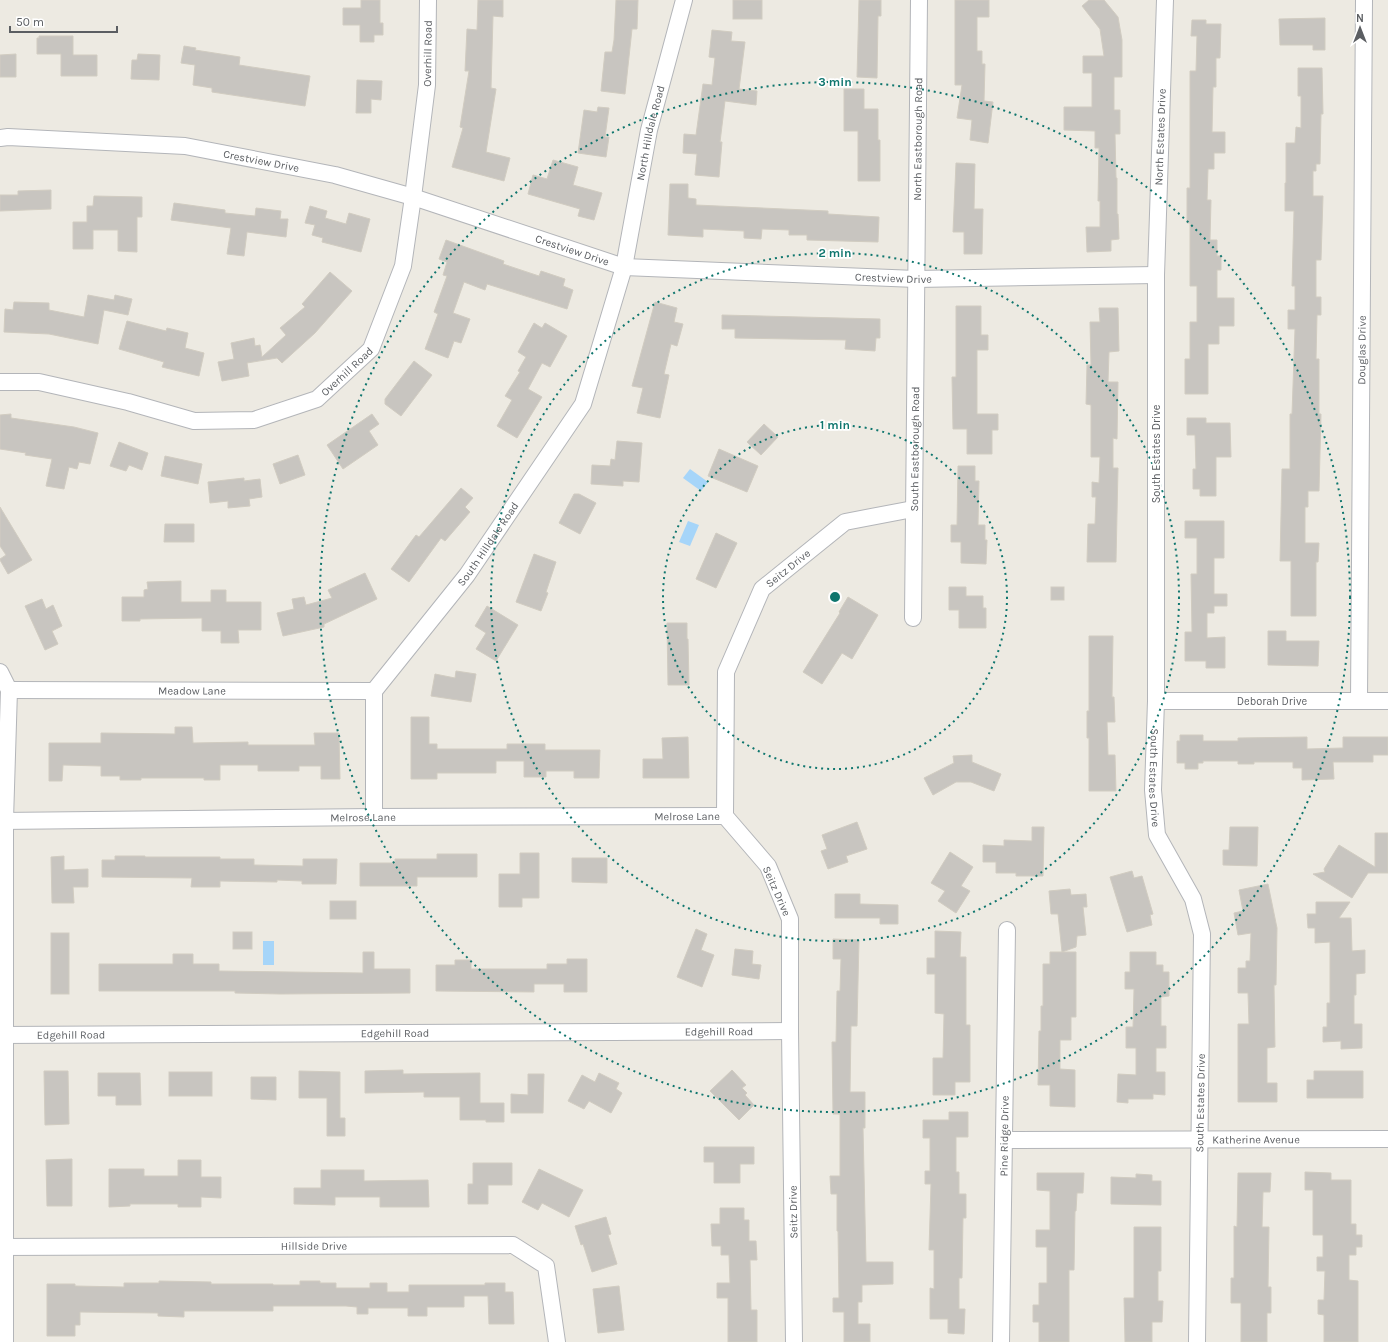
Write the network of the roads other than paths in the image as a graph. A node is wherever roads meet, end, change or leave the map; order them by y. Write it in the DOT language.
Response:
graph roads {
  1 [pos="428,0"];
  2 [pos="684,0"];
  3 [pos="919,0"];
  4 [pos="1165,0"];
  5 [pos="1364,0"];
  6 [pos="0,138"];
  7 [pos="413,197"];
  8 [pos="624,267"];
  9 [pos="1156,275"];
  10 [pos="916,279"];
  11 [pos="0,382"];
  12 [pos="914,509"];
  13 [pos="913,618"];
  14 [pos="0,672"];
  15 [pos="9,690"];
  16 [pos="374,691"];
  17 [pos="1156,701"];
  18 [pos="1358,701"];
  19 [pos="1388,701"];
  20 [pos="725,816"];
  21 [pos="374,817"];
  22 [pos="2,820"];
  23 [pos="1007,930"];
  24 [pos="790,1031"];
  25 [pos="3,1035"];
  26 [pos="1200,1139"];
  27 [pos="1388,1139"];
  28 [pos="1004,1140"];
  29 [pos="2,1248"];
  30 [pos="5,1342"];
  31 [pos="557,1342"];
  32 [pos="794,1342"];
  33 [pos="1002,1342"];
  34 [pos="1197,1342"];
  1 -- 7 [label="street, Overhill Road"];
  2 -- 8 [label="street, North Hilldale Road"];
  3 -- 10 [label="street, North Eastborough Road"];
  4 -- 9 [label="street, North Estates Drive"];
  5 -- 18 [label="street, Douglas Drive"];
  6 -- 7 [label="street, Crestview Drive"];
  7 -- 8 [label="street, Crestview Drive"];
  7 -- 11 [label="street, Overhill Road"];
  8 -- 10 [label="street, Crestview Drive"];
  8 -- 16 [label="street, South Hilldale Road"];
  9 -- 10 [label="street, Crestview Drive"];
  9 -- 17 [label="street, South Estates Drive"];
  10 -- 12 [label="street, South Eastborough Road"];
  12 -- 13 [label="street, South Eastborough Road"];
  12 -- 20 [label="street, Seitz Drive"];
  14 -- 15 [label="street"];
  15 -- 16 [label="street, Meadow Lane"];
  15 -- 22 [label="street"];
  16 -- 21 [label="street"];
  17 -- 18 [label="street, Deborah Drive"];
  17 -- 26 [label="street, South Estates Drive"];
  18 -- 19 [label="street, Deborah Drive"];
  20 -- 21 [label="street, Melrose Lane"];
  20 -- 24 [label="street, Seitz Drive"];
  21 -- 22 [label="street, Melrose Lane"];
  22 -- 25 [label="street"];
  23 -- 28 [label="street, Pine Ridge Drive"];
  24 -- 25 [label="street, Edgehill Road"];
  24 -- 32 [label="street, Seitz Drive"];
  25 -- 29 [label="street"];
  26 -- 27 [label="street, Katherine Avenue"];
  26 -- 28 [label="street, Katherine Avenue"];
  26 -- 34 [label="street, South Estates Drive"];
  28 -- 33 [label="street, Pine Ridge Drive"];
  29 -- 30 [label="street"];
  29 -- 31 [label="street, Hillside Drive"];
}
